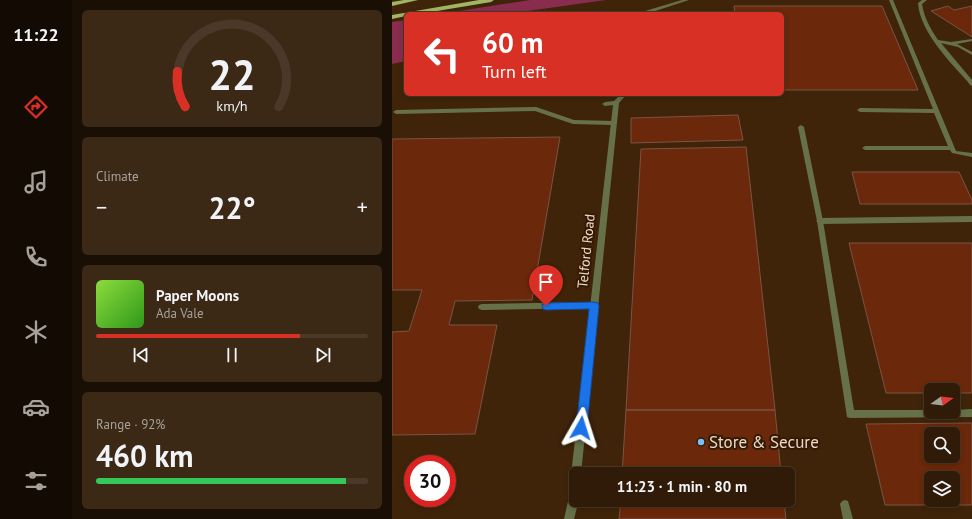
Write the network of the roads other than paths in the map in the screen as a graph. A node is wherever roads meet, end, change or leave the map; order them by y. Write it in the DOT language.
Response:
graph roads {
  1 [pos="415,0"];
  2 [pos="491,0"];
  3 [pos="687,0"];
  4 [pos="891,0"];
  5 [pos="925,0"];
  6 [pos="392,4"];
  7 [pos="418,12"];
  8 [pos="647,12"];
  9 [pos="404,14"];
  10 [pos="392,16"];
  11 [pos="972,40"];
  12 [pos="937,41"];
  13 [pos="951,43"];
  14 [pos="972,54"];
  15 [pos="971,83"];
  16 [pos="622,96"];
  17 [pos="616,103"];
  18 [pos="605,104"];
  19 [pos="860,110"];
  20 [pos="936,111"];
  21 [pos="396,112"];
  22 [pos="614,123"];
  23 [pos="801,127"];
  24 [pos="865,148"];
  25 [pos="952,148"];
  26 [pos="972,155"];
  27 [pos="972,219"];
  28 [pos="820,221"];
  29 [pos="594,306"];
  30 [pos="482,307"];
  31 [pos="972,413"];
  32 [pos="577,467"];
  33 [pos="845,504"];
  34 [pos="571,507"];
  35 [pos="569,519"];
  36 [pos="848,519"];
  1 -- 6 [label="main road"];
  2 -- 7 [label="main road"];
  3 -- 8 [label="lane"];
  4 -- 20 [label="lane"];
  5 -- 12 [label="lane"];
  9 -- 10 [label="main road"];
  11 -- 13 [label="lane"];
  12 -- 13 [label="lane"];
  12 -- 15 [label="lane"];
  13 -- 14 [label="lane"];
  16 -- 17 [label="street"];
  17 -- 18 [label="street"];
  17 -- 22 [label="street, Telford Road"];
  19 -- 20 [label="lane"];
  20 -- 25 [label="lane"];
  21 -- 22 [label="lane"];
  22 -- 29 [label="street, Telford Road"];
  23 -- 28 [label="lane"];
  24 -- 25 [label="lane"];
  25 -- 26 [label="lane"];
  27 -- 28 [label="street"];
  28 -- 31 [label="lane"];
  29 -- 30 [label="lane"];
  29 -- 32 [label="street, Telford Road"];
  33 -- 36 [label="lane"];
  34 -- 35 [label="street, Telford Road"];
}
